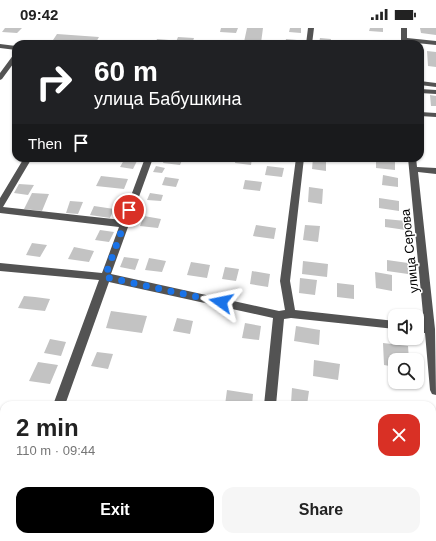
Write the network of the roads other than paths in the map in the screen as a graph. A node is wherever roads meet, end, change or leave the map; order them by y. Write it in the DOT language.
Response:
graph roads {
  1 [pos="311,28"];
  2 [pos="404,28"];
  3 [pos="310,40"];
  4 [pos="404,40"];
  5 [pos="424,43"];
  6 [pos="436,43"];
  7 [pos="0,46"];
  8 [pos="12,48"];
  9 [pos="12,61"];
  10 [pos="0,78"];
  11 [pos="424,84"];
  12 [pos="436,85"];
  13 [pos="424,91"];
  14 [pos="436,92"];
  15 [pos="424,114"];
  16 [pos="436,115"];
  17 [pos="26,162"];
  18 [pos="147,162"];
  19 [pos="300,162"];
  20 [pos="413,162"];
  21 [pos="414,169"];
  22 [pos="436,171"];
  23 [pos="0,205"];
  24 [pos="0,210"];
  25 [pos="124,224"];
  26 [pos="0,267"];
  27 [pos="105,277"];
  28 [pos="291,314"];
  29 [pos="279,315"];
  30 [pos="388,324"];
  31 [pos="432,325"];
  32 [pos="436,390"];
  33 [pos="60,401"];
  34 [pos="270,401"];
  1 -- 3 [label="street"];
  2 -- 4 [label="street"];
  5 -- 6 [label="street"];
  7 -- 8 [label="street"];
  9 -- 10 [label="street"];
  11 -- 12 [label="street"];
  13 -- 14 [label="street"];
  15 -- 16 [label="street"];
  17 -- 23 [label="street"];
  18 -- 25 [label="street"];
  19 -- 28 [label="street"];
  20 -- 21 [label="street, улица Серова"];
  21 -- 22 [label="street"];
  21 -- 31 [label="street, улица Серова"];
  24 -- 25 [label="street"];
  25 -- 27 [label="street"];
  26 -- 27 [label="street"];
  27 -- 29 [label="street"];
  27 -- 33 [label="street"];
  28 -- 29 [label="street"];
  28 -- 30 [label="street"];
  29 -- 34 [label="street"];
  31 -- 32 [label="street, улица Серова"];
}
